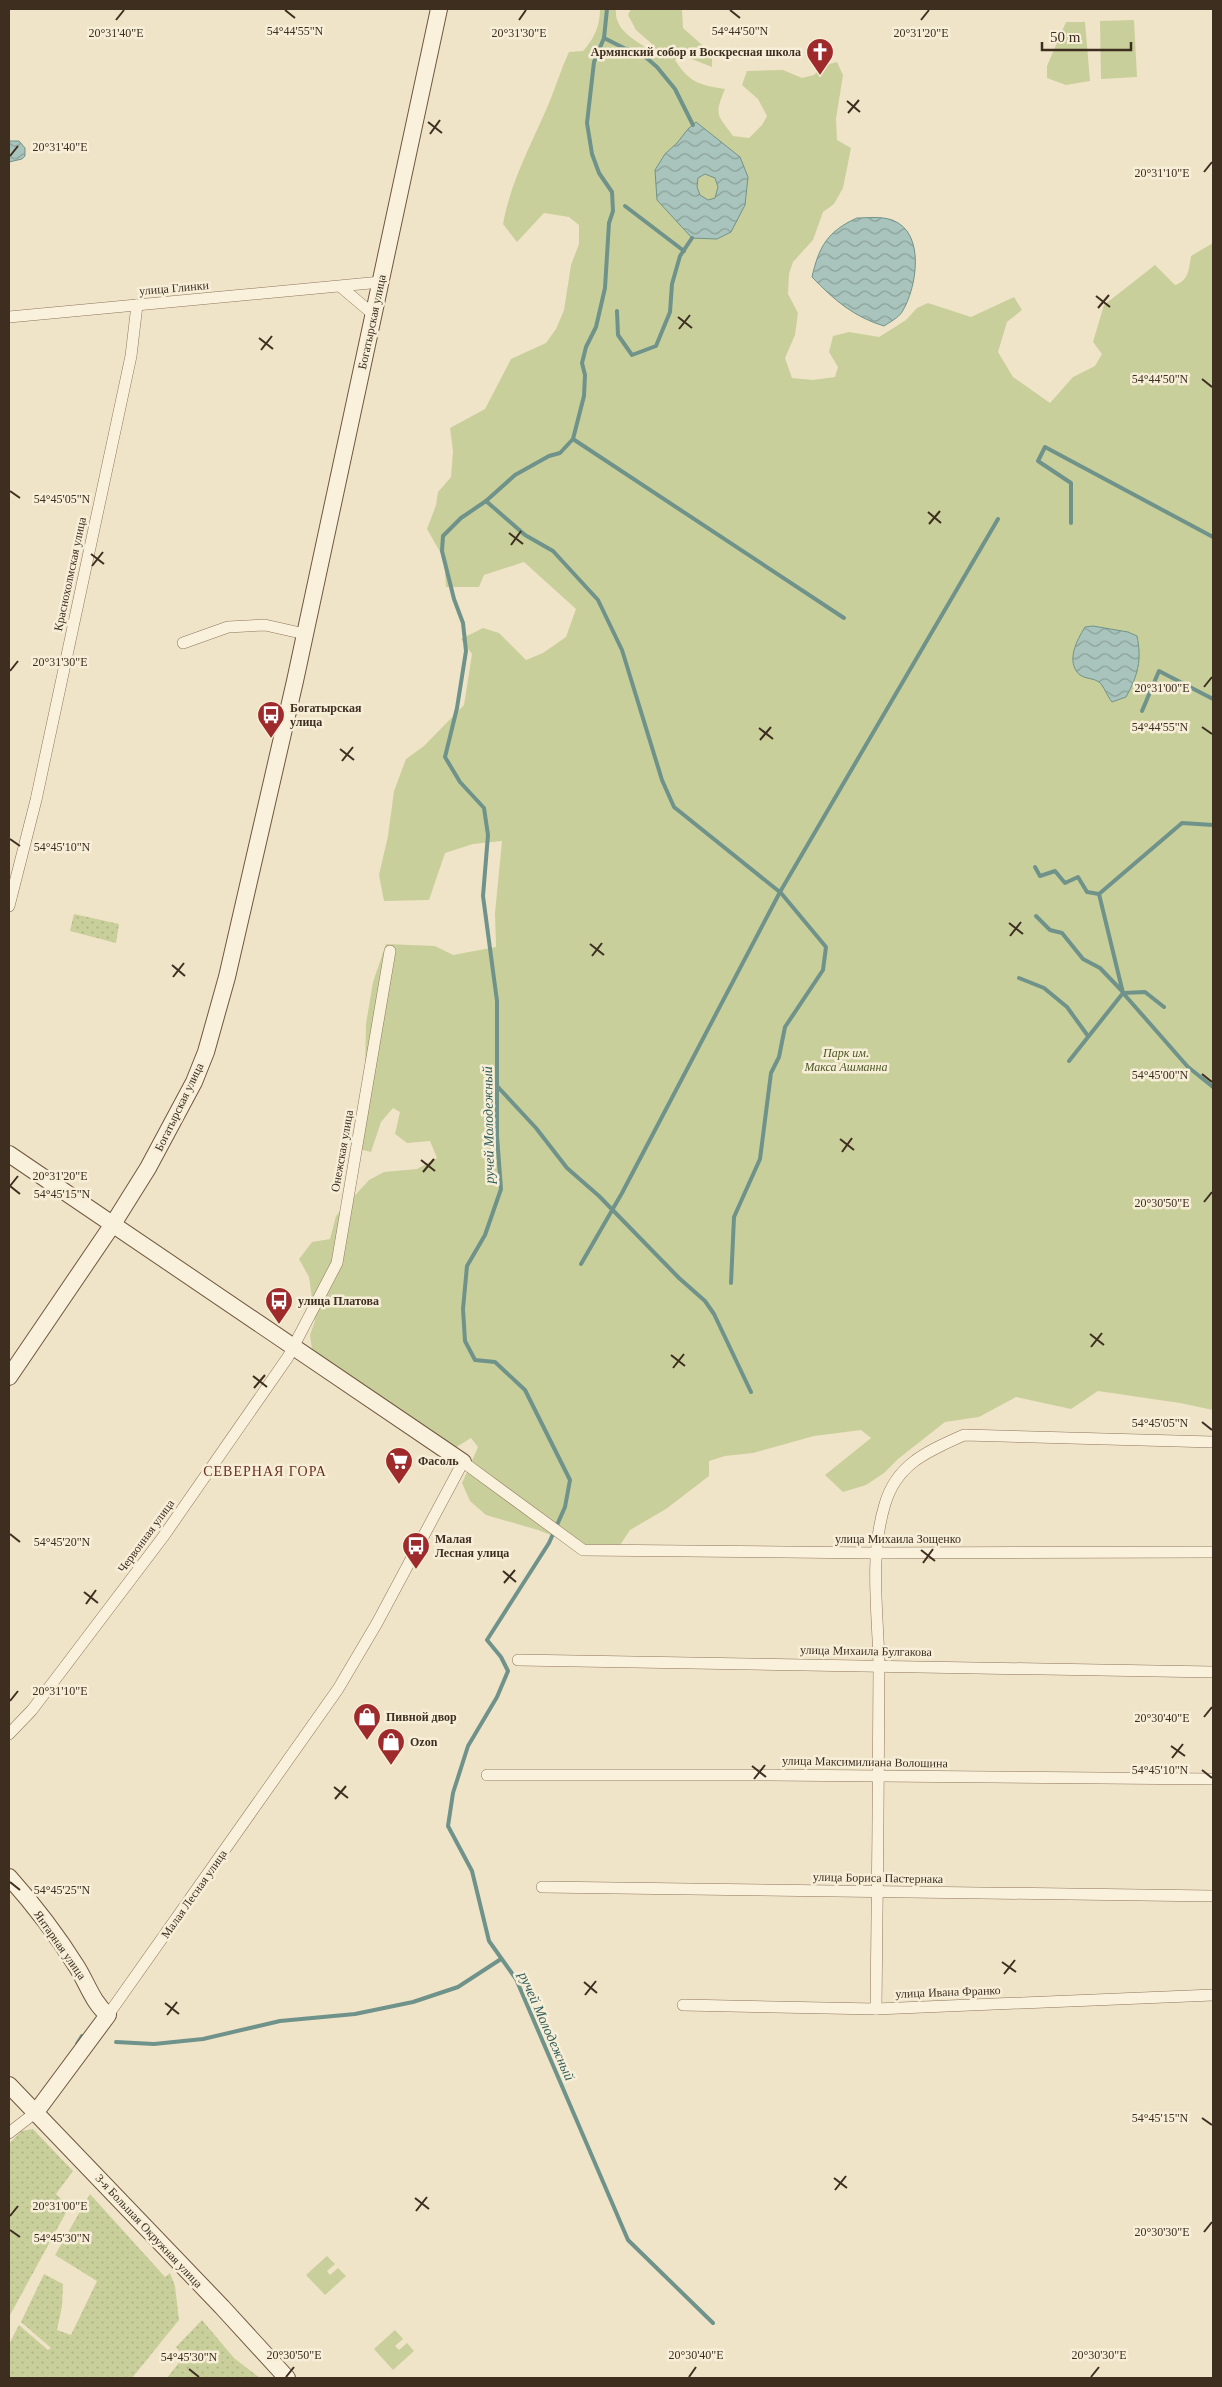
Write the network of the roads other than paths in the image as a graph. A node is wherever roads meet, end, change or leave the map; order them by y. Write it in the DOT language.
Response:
graph roads {
  1 [pos="439,9"];
  2 [pos="381,282"];
  3 [pos="341,287"];
  4 [pos="137,305"];
  5 [pos="374,315"];
  6 [pos="9,317"];
  7 [pos="305,634"];
  8 [pos="183,643"];
  9 [pos="9,906"];
  10 [pos="390,951"];
  11 [pos="9,1154"];
  12 [pos="113,1224"];
  13 [pos="295,1347"];
  14 [pos="9,1377"];
  15 [pos="1213,1442"];
  16 [pos="463,1462"];
  17 [pos="1213,1552"];
  18 [pos="876,1553"];
  19 [pos="518,1660"];
  20 [pos="878,1665"];
  21 [pos="1213,1672"];
  22 [pos="9,1734"];
  23 [pos="487,1775"];
  24 [pos="878,1776"];
  25 [pos="1213,1779"];
  26 [pos="9,1878"];
  27 [pos="542,1887"];
  28 [pos="877,1892"];
  29 [pos="1213,1896"];
  30 [pos="1213,1995"];
  31 [pos="683,2005"];
  32 [pos="876,2009"];
  33 [pos="108,2015"];
  34 [pos="9,2085"];
  35 [pos="36,2112"];
  36 [pos="9,2133"];
  37 [pos="287,2378"];
  1 -- 2 [label="street, Богатырская улица"];
  2 -- 3 [label="street, улица Глинки"];
  2 -- 5 [label="street, Богатырская улица"];
  3 -- 4 [label="street, улица Глинки"];
  3 -- 5 [label="street"];
  4 -- 6 [label="street, улица Глинки"];
  4 -- 9 [label="street, Краснохолмская улица"];
  5 -- 7 [label="street, Богатырская улица"];
  7 -- 8 [label="street"];
  7 -- 12 [label="street, Богатырская улица"];
  10 -- 13 [label="street, Онежская улица"];
  11 -- 12 [label="street"];
  12 -- 13 [label="street"];
  12 -- 14 [label="street, Богатырская улица"];
  13 -- 16 [label="street"];
  13 -- 22 [label="street, Червонная улица"];
  15 -- 18 [label="street"];
  16 -- 18 [label="street, улица Михаила Зощенко"];
  16 -- 33 [label="street, Малая Лесная улица"];
  17 -- 18 [label="street, улица Михаила Зощенко"];
  18 -- 20 [label="street"];
  19 -- 20 [label="street, улица Михаила Булгакова"];
  20 -- 21 [label="street, улица Михаила Булгакова"];
  20 -- 24 [label="street"];
  23 -- 24 [label="street, улица Максимилиана Волошина"];
  24 -- 25 [label="street, улица Максимилиана Волошина"];
  24 -- 28 [label="street"];
  26 -- 33 [label="street, Янтарная улица"];
  27 -- 28 [label="street, улица Бориса Пастернака"];
  28 -- 29 [label="street, улица Бориса Пастернака"];
  28 -- 32 [label="street"];
  30 -- 32 [label="street, улица Ивана Франко"];
  31 -- 32 [label="street, улица Ивана Франко"];
  33 -- 35 [label="street, Малая Лесная улица"];
  34 -- 35 [label="street, 3-я Большая Окружная улица"];
  35 -- 36 [label="street"];
  35 -- 37 [label="street, 3-я Большая Окружная улица"];
}
